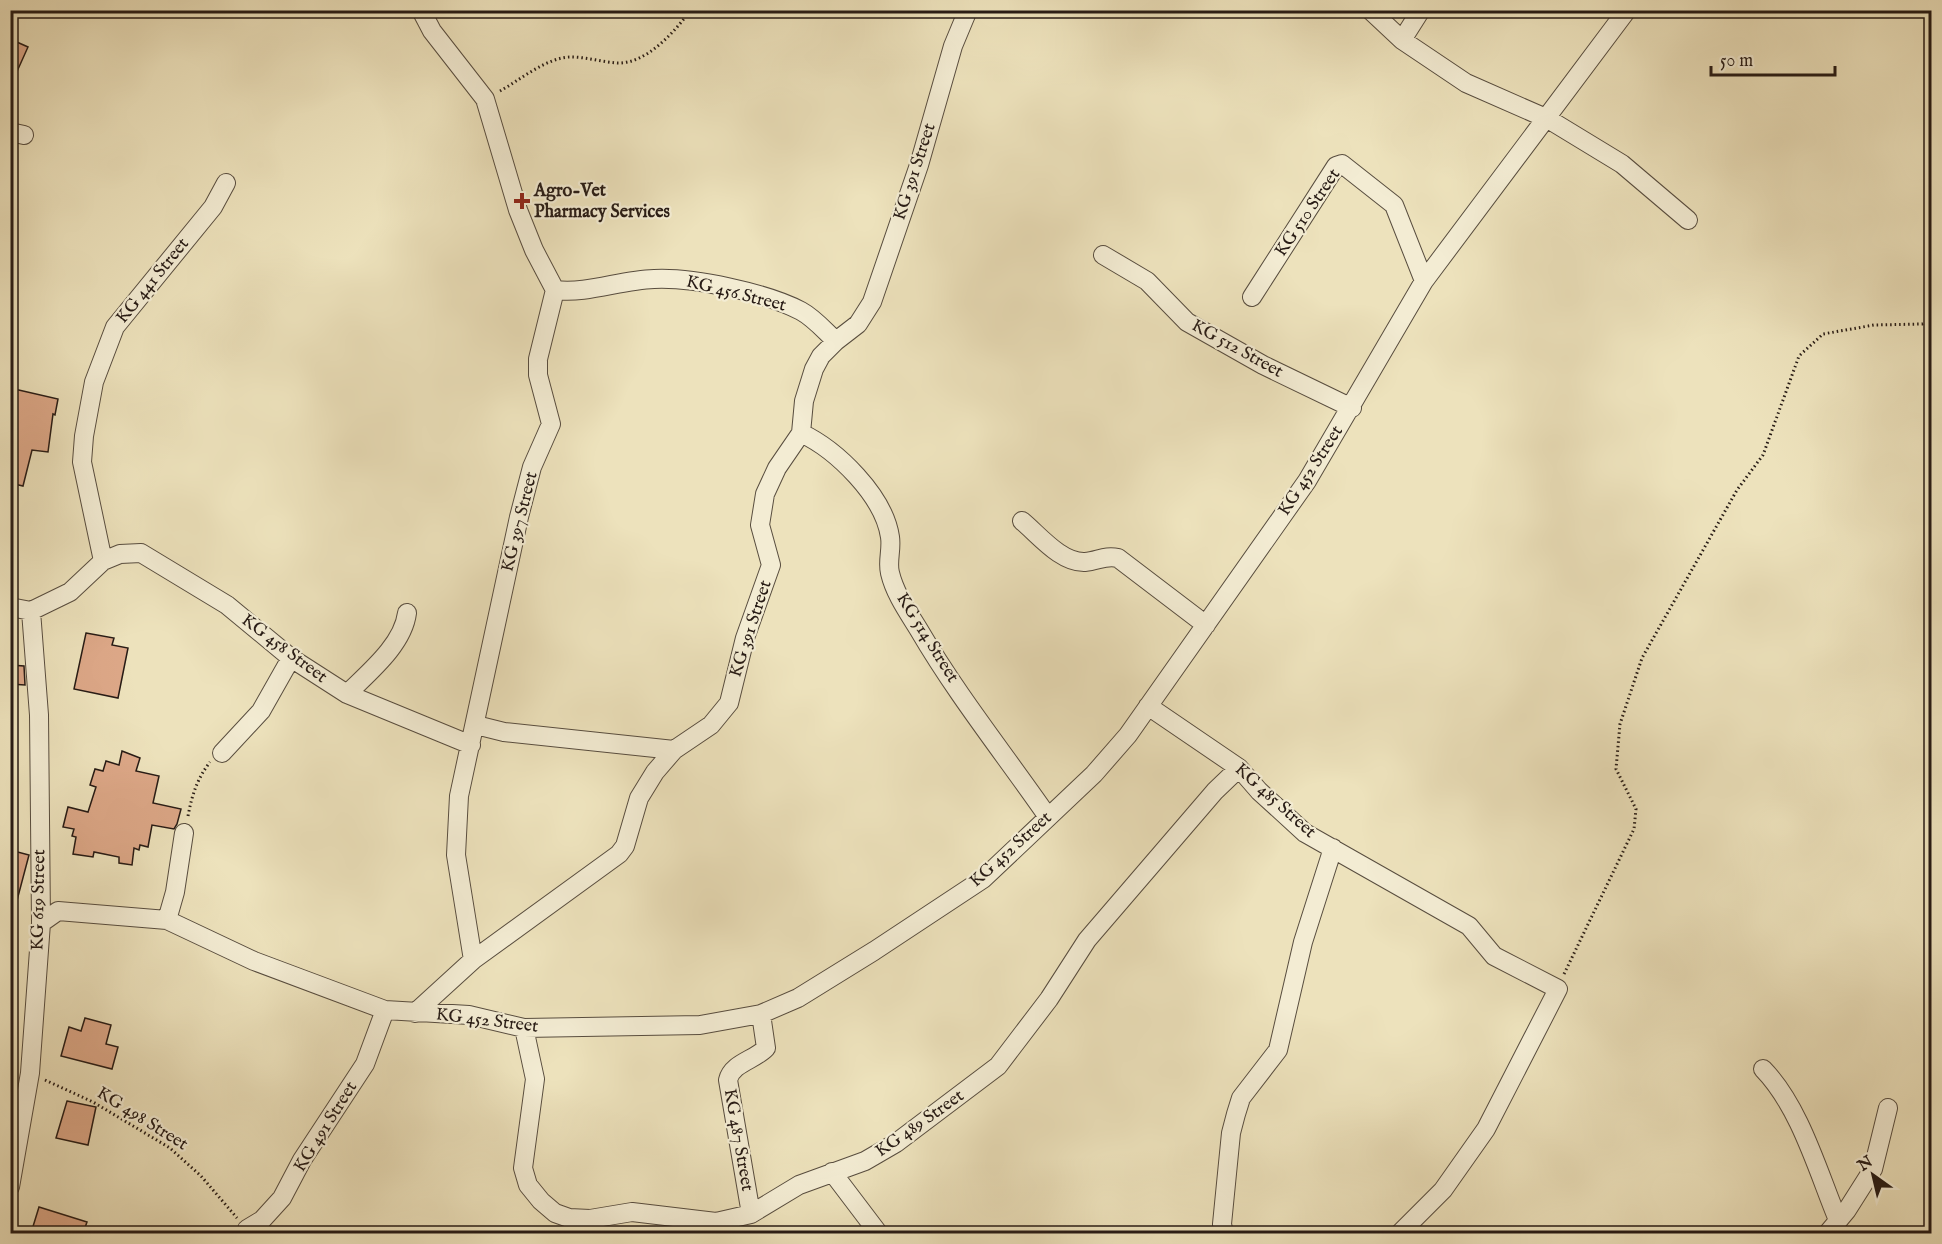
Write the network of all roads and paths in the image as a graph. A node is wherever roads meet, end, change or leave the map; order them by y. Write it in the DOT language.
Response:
graph roads {
  1 [pos="421,10"];
  2 [pos="691,10"];
  3 [pos="969,10"];
  4 [pos="1370,10"];
  5 [pos="1421,10"];
  6 [pos="1627,10"];
  7 [pos="1402,40"];
  8 [pos="485,99"];
  9 [pos="1548,119"];
  10 [pos="226,183"];
  11 [pos="1689,220"];
  12 [pos="1102,255"];
  13 [pos="1424,281"];
  14 [pos="555,290"];
  15 [pos="1252,297"];
  16 [pos="1932,320"];
  17 [pos="836,341"];
  18 [pos="1352,408"];
  19 [pos="801,433"];
  20 [pos="1022,521"];
  21 [pos="103,561"];
  22 [pos="10,607"];
  23 [pos="31,611"];
  24 [pos="407,613"];
  25 [pos="1206,625"];
  26 [pos="291,658"];
  27 [pos="347,694"];
  28 [pos="1148,706"];
  29 [pos="476,724"];
  30 [pos="471,745"];
  31 [pos="674,750"];
  32 [pos="222,753"];
  33 [pos="1239,768"];
  34 [pos="1048,817"];
  35 [pos="184,832"];
  36 [pos="1333,848"];
  37 [pos="167,920"];
  38 [pos="41,922"];
  39 [pos="473,960"];
  40 [pos="1558,989"];
  41 [pos="385,1010"];
  42 [pos="415,1013"];
  43 [pos="761,1014"];
  44 [pos="524,1028"];
  45 [pos="1763,1069"];
  46 [pos="30,1073"];
  47 [pos="1888,1108"];
  48 [pos="832,1172"];
  49 [pos="10,1187"];
  50 [pos="751,1214"];
  51 [pos="590,1226"];
  52 [pos="1833,1227"];
  53 [pos="247,1229"];
  54 [pos="879,1233"];
  55 [pos="1224,1233"];
  56 [pos="1399,1233"];
  1 -- 8 [label="street"];
  2 -- 8 [label="path"];
  3 -- 17 [label="street, KG 391 Street"];
  4 -- 7 [label="street"];
  5 -- 7 [label="street"];
  6 -- 9 [label="street, KG 452 Street"];
  7 -- 9 [label="street"];
  8 -- 14 [label="street"];
  9 -- 11 [label="street"];
  9 -- 13 [label="street, KG 452 Street"];
  10 -- 21 [label="street, KG 441 Street"];
  12 -- 18 [label="street, KG 512 Street"];
  13 -- 15 [label="street, KG 510 Street"];
  13 -- 18 [label="street, KG 452 Street"];
  14 -- 17 [label="street, KG 456 Street"];
  14 -- 29 [label="street, KG 397 Street"];
  16 -- 40 [label="path"];
  17 -- 19 [label="street, KG 391 Street"];
  18 -- 25 [label="street, KG 452 Street"];
  19 -- 31 [label="street, KG 391 Street"];
  19 -- 34 [label="street, KG 514 Street"];
  20 -- 25 [label="street"];
  21 -- 23 [label="street"];
  21 -- 26 [label="street, KG 458 Street"];
  22 -- 23 [label="street"];
  23 -- 38 [label="street, KG 619 Street"];
  24 -- 27 [label="street"];
  25 -- 28 [label="street, KG 452 Street"];
  26 -- 27 [label="street, KG 458 Street"];
  26 -- 32 [label="street"];
  27 -- 30 [label="street, KG 458 Street"];
  28 -- 33 [label="street, KG 485 Street"];
  28 -- 34 [label="street, KG 452 Street"];
  29 -- 30 [label="street, KG 397 Street"];
  29 -- 31 [label="street"];
  30 -- 39 [label="street, KG 397 Street"];
  31 -- 39 [label="street, KG 391 Street"];
  32 -- 35 [label="path"];
  33 -- 36 [label="street, KG 485 Street"];
  33 -- 48 [label="street, KG 489 Street"];
  34 -- 43 [label="street, KG 452 Street"];
  35 -- 37 [label="street"];
  36 -- 40 [label="street, KG 485 Street"];
  36 -- 55 [label="street"];
  37 -- 38 [label="street, KG 452 Street"];
  37 -- 41 [label="street, KG 452 Street"];
  38 -- 46 [label="street, KG 619 Street"];
  39 -- 42 [label="street, KG 391 Street"];
  40 -- 56 [label="street"];
  41 -- 42 [label="street, KG 452 Street"];
  41 -- 53 [label="street, KG 491 Street"];
  42 -- 44 [label="street, KG 452 Street"];
  43 -- 44 [label="street, KG 452 Street"];
  43 -- 50 [label="street, KG 487 Street"];
  44 -- 51 [label="street, KG 489 Street"];
  45 -- 52 [label="street"];
  46 -- 49 [label="street, KG 619 Street"];
  46 -- 53 [label="path, KG 498 Street"];
  47 -- 52 [label="street"];
  48 -- 50 [label="street, KG 489 Street"];
  48 -- 54 [label="street"];
  50 -- 51 [label="street, KG 489 Street"];
}
